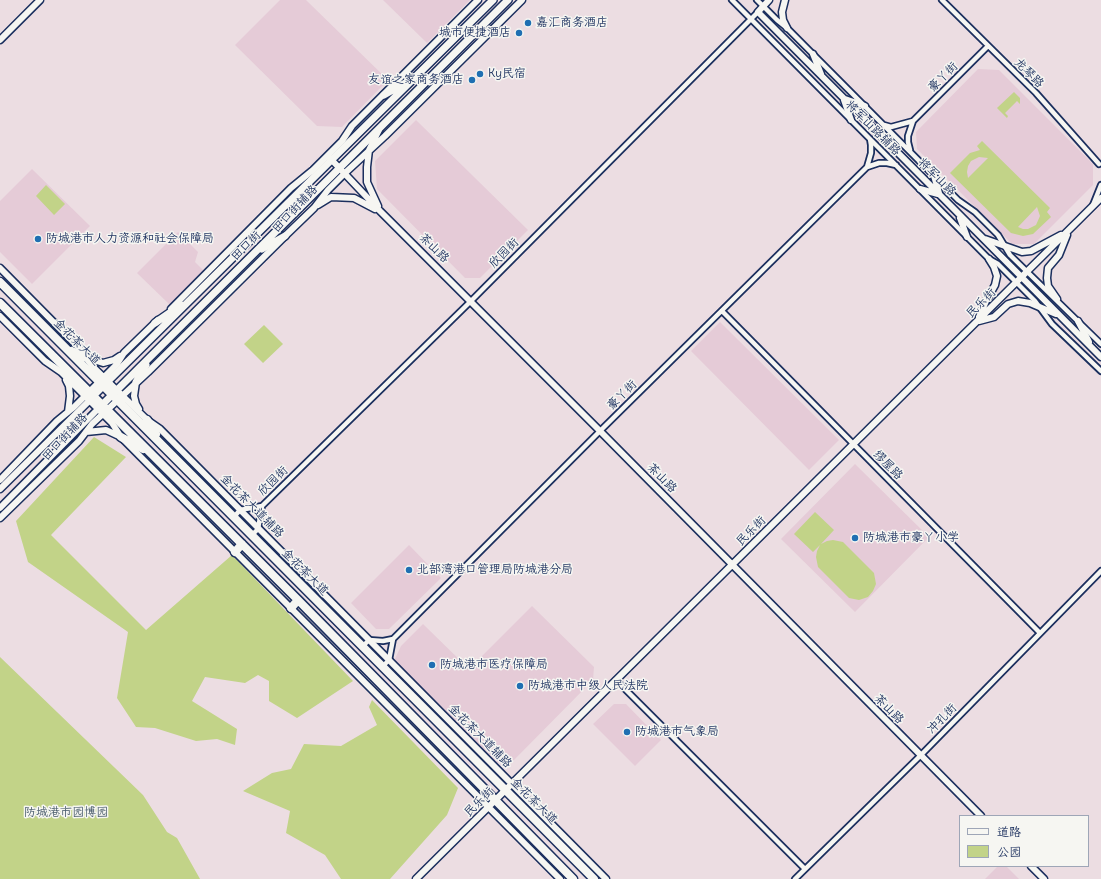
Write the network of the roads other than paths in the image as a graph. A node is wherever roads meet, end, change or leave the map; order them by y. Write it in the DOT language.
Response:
graph roads {
  1 [pos="40,0"];
  2 [pos="478,0"];
  3 [pos="493,0"];
  4 [pos="508,0"];
  5 [pos="522,0"];
  6 [pos="732,0"];
  7 [pos="757,0"];
  8 [pos="769,0"];
  9 [pos="785,0"];
  10 [pos="942,0"];
  11 [pos="763,6"];
  12 [pos="758,12"];
  13 [pos="751,19"];
  14 [pos="787,28"];
  15 [pos="0,40"];
  16 [pos="988,46"];
  17 [pos="814,54"];
  18 [pos="822,77"];
  19 [pos="414,78"];
  20 [pos="384,95"];
  21 [pos="844,99"];
  22 [pos="865,106"];
  23 [pos="851,120"];
  24 [pos="913,121"];
  25 [pos="884,125"];
  26 [pos="381,127"];
  27 [pos="869,138"];
  28 [pos="369,150"];
  29 [pos="910,152"];
  30 [pos="330,158"];
  31 [pos="1100,164"];
  32 [pos="896,165"];
  33 [pos="867,167"];
  34 [pos="1101,169"];
  35 [pos="342,171"];
  36 [pos="934,176"];
  37 [pos="1101,185"];
  38 [pos="920,189"];
  39 [pos="939,194"];
  40 [pos="1101,198"];
  41 [pos="1101,203"];
  42 [pos="314,208"];
  43 [pos="1092,208"];
  44 [pos="380,211"];
  45 [pos="959,215"];
  46 [pos="1068,231"];
  47 [pos="285,236"];
  48 [pos="967,236"];
  49 [pos="982,238"];
  50 [pos="1005,247"];
  51 [pos="255,252"];
  52 [pos="989,259"];
  53 [pos="0,268"];
  54 [pos="1027,272"];
  55 [pos="1022,277"];
  56 [pos="0,282"];
  57 [pos="1016,283"];
  58 [pos="195,296"];
  59 [pos="1057,299"];
  60 [pos="471,301"];
  61 [pos="0,303"];
  62 [pos="1039,307"];
  63 [pos="722,311"];
  64 [pos="1059,315"];
  65 [pos="0,316"];
  66 [pos="978,321"];
  67 [pos="1078,321"];
  68 [pos="155,323"];
  69 [pos="1101,344"];
  70 [pos="1091,347"];
  71 [pos="66,348"];
  72 [pos="124,353"];
  73 [pos="150,356"];
  74 [pos="1101,357"];
  75 [pos="87,358"];
  76 [pos="1101,371"];
  77 [pos="61,372"];
  78 [pos="104,381"];
  79 [pos="136,382"];
  80 [pos="117,395"];
  81 [pos="89,396"];
  82 [pos="102,409"];
  83 [pos="68,411"];
  84 [pos="147,420"];
  85 [pos="87,431"];
  86 [pos="600,431"];
  87 [pos="58,432"];
  88 [pos="121,437"];
  89 [pos="68,440"];
  90 [pos="854,444"];
  91 [pos="165,448"];
  92 [pos="152,455"];
  93 [pos="33,476"];
  94 [pos="0,480"];
  95 [pos="38,481"];
  96 [pos="0,489"];
  97 [pos="262,506"];
  98 [pos="0,508"];
  99 [pos="240,510"];
  100 [pos="234,517"];
  101 [pos="0,518"];
  102 [pos="258,528"];
  103 [pos="252,535"];
  104 [pos="242,544"];
  105 [pos="235,552"];
  106 [pos="732,565"];
  107 [pos="1101,571"];
  108 [pos="298,600"];
  109 [pos="291,608"];
  110 [pos="1040,633"];
  111 [pos="393,638"];
  112 [pos="369,640"];
  113 [pos="362,647"];
  114 [pos="389,660"];
  115 [pos="382,667"];
  116 [pos="373,676"];
  117 [pos="616,680"];
  118 [pos="365,683"];
  119 [pos="920,756"];
  120 [pos="509,787"];
  121 [pos="495,800"];
  122 [pos="489,807"];
  123 [pos="980,815"];
  124 [pos="1032,867"];
  125 [pos="805,869"];
  126 [pos="416,879"];
  127 [pos="560,879"];
  128 [pos="573,879"];
  129 [pos="594,879"];
  130 [pos="606,879"];
  131 [pos="795,879"];
  132 [pos="1044,879"];
  1 -- 15 [label="street"];
  2 -- 20 [label="street, 田口街辅路"];
  3 -- 19 [label="main road, 田口街"];
  4 -- 26 [label="main road, 田口街"];
  5 -- 28 [label="street, 田口街辅路"];
  6 -- 13 [label="street, 将军山路辅路"];
  7 -- 11 [label="street, 将军山路辅路"];
  8 -- 11 [label="street"];
  9 -- 14 [label="street"];
  10 -- 16 [label="street, 龙琴路"];
  11 -- 12 [label="street"];
  11 -- 14 [label="street, 将军山路辅路"];
  12 -- 13 [label="street, 欣园街"];
  12 -- 18 [label="street, 将军山路"];
  13 -- 23 [label="street, 将军山路辅路"];
  13 -- 60 [label="street, 欣园街"];
  14 -- 17 [label="street, 将军山路辅路"];
  16 -- 24 [label="street, 豪丫街"];
  16 -- 31 [label="street, 龙琴路"];
  17 -- 18 [label="street"];
  17 -- 22 [label="street, 将军山路辅路"];
  18 -- 21 [label="street, 将军山路"];
  19 -- 20 [label="main road"];
  19 -- 30 [label="main road, 田口街"];
  20 -- 30 [label="street, 田口街辅路"];
  21 -- 22 [label="street"];
  21 -- 23 [label="street"];
  21 -- 39 [label="street, 将军山路"];
  22 -- 25 [label="street, 将军山路辅路"];
  23 -- 27 [label="street, 将军山路辅路"];
  24 -- 25 [label="street, 豪丫街"];
  24 -- 29 [label="street"];
  25 -- 29 [label="street, 将军山路辅路"];
  26 -- 28 [label="street"];
  26 -- 35 [label="main road, 田口街"];
  27 -- 32 [label="street, 将军山路辅路"];
  27 -- 33 [label="street"];
  28 -- 35 [label="street, 田口街辅路"];
  28 -- 44 [label="street"];
  29 -- 36 [label="street, 将军山路辅路"];
  30 -- 35 [label="street, 茶山路"];
  30 -- 58 [label="main road, 田口街"];
  30 -- 68 [label="street, 田口街辅路"];
  31 -- 34 [label="street"];
  32 -- 33 [label="street"];
  32 -- 38 [label="street, 将军山路辅路"];
  33 -- 63 [label="street, 豪丫街"];
  35 -- 42 [label="street, 田口街辅路"];
  35 -- 44 [label="street, 茶山路"];
  35 -- 51 [label="main road, 田口街"];
  36 -- 39 [label="street"];
  36 -- 50 [label="street, 将军山路辅路"];
  37 -- 43 [label="street"];
  38 -- 39 [label="street"];
  38 -- 48 [label="street, 将军山路辅路"];
  39 -- 45 [label="street, 将军山路"];
  40 -- 43 [label="street, 民乐街"];
  41 -- 43 [label="street"];
  42 -- 44 [label="street"];
  42 -- 47 [label="street, 田口街辅路"];
  43 -- 46 [label="street, 民乐街"];
  44 -- 60 [label="street, 茶山路"];
  45 -- 48 [label="street"];
  45 -- 49 [label="street, 将军山路"];
  46 -- 50 [label="street"];
  46 -- 54 [label="street, 民乐街"];
  46 -- 59 [label="street"];
  47 -- 51 [label="main road"];
  47 -- 79 [label="street, 田口街辅路"];
  48 -- 52 [label="street, 将军山路辅路"];
  49 -- 50 [label="street"];
  49 -- 55 [label="street, 将军山路"];
  50 -- 54 [label="street, 将军山路辅路"];
  51 -- 73 [label="main road, 田口街"];
  52 -- 57 [label="street, 将军山路辅路"];
  52 -- 66 [label="street"];
  53 -- 75 [label="street"];
  54 -- 55 [label="street, 民乐街"];
  54 -- 59 [label="street, 将军山路辅路"];
  55 -- 57 [label="street, 民乐街"];
  55 -- 64 [label="street, 将军山路"];
  56 -- 71 [label="highway, 金花茶大道"];
  57 -- 62 [label="street, 将军山路辅路"];
  57 -- 66 [label="street, 民乐街"];
  58 -- 68 [label="main road"];
  58 -- 78 [label="main road, 田口街"];
  59 -- 67 [label="street, 将军山路辅路"];
  60 -- 86 [label="street, 茶山路"];
  60 -- 97 [label="street, 欣园街"];
  61 -- 81 [label="highway, 金花茶大道"];
  62 -- 64 [label="street"];
  62 -- 66 [label="street"];
  62 -- 76 [label="street, 将军山路辅路"];
  63 -- 86 [label="street, 豪丫街"];
  63 -- 90 [label="street, 缪屋路"];
  64 -- 70 [label="street, 将军山路"];
  65 -- 77 [label="street"];
  66 -- 90 [label="street, 民乐街"];
  67 -- 69 [label="street, 将军山路辅路"];
  67 -- 70 [label="street"];
  68 -- 72 [label="street, 田口街辅路"];
  70 -- 74 [label="street, 将军山路"];
  71 -- 75 [label="highway"];
  71 -- 78 [label="highway, 金花茶大道"];
  72 -- 75 [label="street"];
  72 -- 78 [label="street, 田口街辅路"];
  73 -- 79 [label="main road"];
  73 -- 80 [label="main road, 田口街"];
  75 -- 78 [label="street"];
  77 -- 81 [label="street"];
  77 -- 83 [label="street"];
  78 -- 80 [label="highway, 金花茶大道"];
  78 -- 81 [label="main road, 田口街"];
  79 -- 80 [label="street, 田口街辅路"];
  79 -- 84 [label="street"];
  80 -- 82 [label="main road, 田口街"];
  80 -- 84 [label="street, 金花茶大道辅路"];
  80 -- 91 [label="highway, 金花茶大道"];
  81 -- 82 [label="highway, 金花茶大道"];
  81 -- 83 [label="street, 田口街辅路"];
  81 -- 87 [label="street, 田口街"];
  82 -- 85 [label="street, 田口街辅路"];
  82 -- 88 [label="street"];
  82 -- 89 [label="street, 田口街"];
  82 -- 92 [label="highway, 金花茶大道"];
  83 -- 87 [label="street"];
  83 -- 94 [label="street, 田口街辅路"];
  84 -- 91 [label="highway"];
  84 -- 99 [label="street, 金花茶大道辅路"];
  85 -- 88 [label="street"];
  85 -- 89 [label="street"];
  85 -- 95 [label="street, 田口街辅路"];
  86 -- 106 [label="street, 茶山路"];
  86 -- 111 [label="street, 豪丫街"];
  87 -- 96 [label="street, 田口街"];
  88 -- 92 [label="highway"];
  88 -- 105 [label="street"];
  89 -- 93 [label="street, 田口街"];
  90 -- 106 [label="street, 民乐街"];
  90 -- 110 [label="street, 缪屋路"];
  91 -- 100 [label="highway, 金花茶大道"];
  92 -- 104 [label="highway, 金花茶大道"];
  93 -- 95 [label="street"];
  93 -- 98 [label="street, 田口街"];
  95 -- 101 [label="street, 田口街辅路"];
  97 -- 99 [label="street"];
  97 -- 102 [label="street"];
  99 -- 100 [label="street"];
  99 -- 102 [label="street, 金花茶大道辅路"];
  100 -- 103 [label="highway, 金花茶大道"];
  102 -- 103 [label="street"];
  102 -- 112 [label="street, 金花茶大道辅路"];
  103 -- 113 [label="highway, 金花茶大道"];
  104 -- 105 [label="highway"];
  104 -- 108 [label="highway, 金花茶大道"];
  105 -- 109 [label="street"];
  106 -- 117 [label="street, 民乐街"];
  106 -- 119 [label="street, 茶山路"];
  107 -- 110 [label="street, 冲孔街"];
  108 -- 109 [label="highway"];
  108 -- 116 [label="highway, 金花茶大道"];
  109 -- 118 [label="street"];
  110 -- 119 [label="street, 冲孔街"];
  111 -- 112 [label="street"];
  111 -- 114 [label="street"];
  112 -- 113 [label="street"];
  112 -- 114 [label="street, 金花茶大道辅路"];
  113 -- 115 [label="highway, 金花茶大道"];
  114 -- 115 [label="street"];
  114 -- 120 [label="street, 金花茶大道辅路"];
  115 -- 120 [label="highway, 金花茶大道"];
  116 -- 118 [label="street"];
  116 -- 121 [label="highway, 金花茶大道"];
  117 -- 120 [label="street, 民乐街"];
  117 -- 125 [label="street"];
  118 -- 122 [label="street"];
  119 -- 123 [label="street, 茶山路"];
  119 -- 125 [label="street, 冲孔街"];
  120 -- 121 [label="street, 民乐街"];
  120 -- 129 [label="highway, 金花茶大道"];
  120 -- 130 [label="street, 金花茶大道辅路"];
  121 -- 122 [label="street, 民乐街"];
  121 -- 128 [label="highway, 金花茶大道"];
  122 -- 126 [label="street, 民乐街"];
  122 -- 127 [label="street"];
  124 -- 132 [label="street"];
  125 -- 131 [label="street, 冲孔街"];
}
